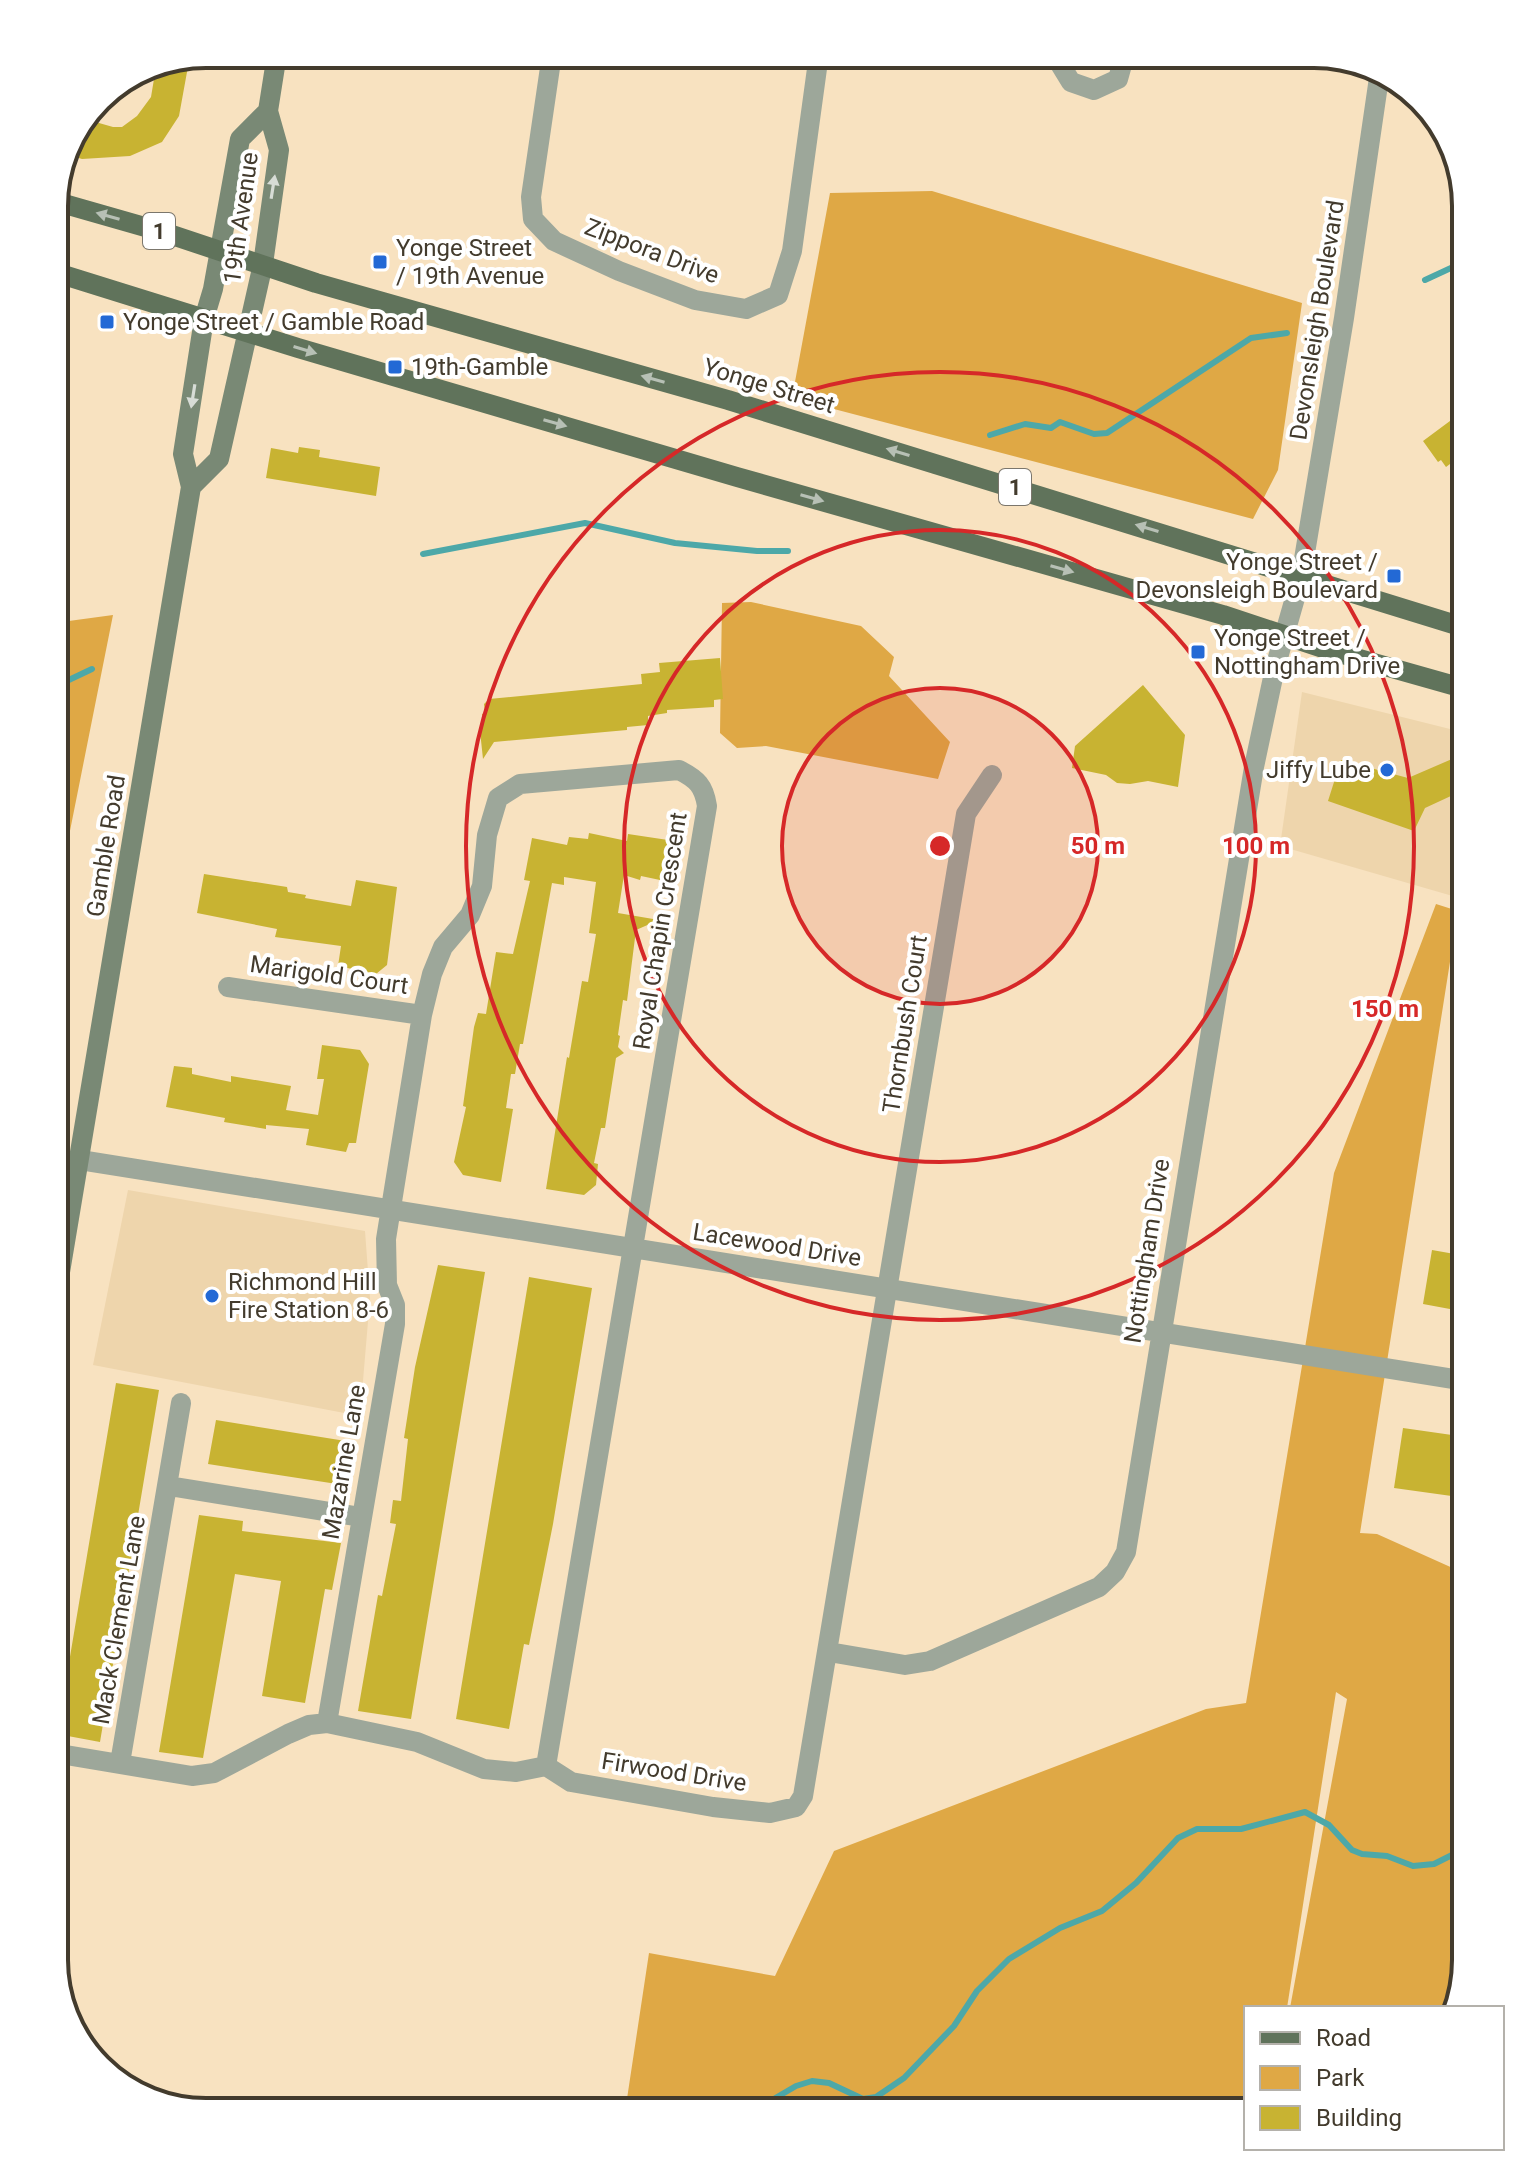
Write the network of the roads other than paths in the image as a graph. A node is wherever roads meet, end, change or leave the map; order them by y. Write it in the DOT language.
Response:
graph roads {
  1 [pos="275,68"];
  2 [pos="550,68"];
  3 [pos="817,68"];
  4 [pos="1062,68"];
  5 [pos="1121,68"];
  6 [pos="1378,84"];
  7 [pos="268,111"];
  8 [pos="68,205"];
  9 [pos="221,251"];
  10 [pos="263,264"];
  11 [pos="68,276"];
  12 [pos="204,319"];
  13 [pos="247,331"];
  14 [pos="191,487"];
  15 [pos="1301,577"];
  16 [pos="1452,624"];
  17 [pos="1284,634"];
  18 [pos="1452,685"];
  19 [pos="992,775"];
  20 [pos="228,987"];
  21 [pos="422,1015"];
  22 [pos="80,1160"];
  23 [pos="392,1210"];
  24 [pos="68,1228"];
  25 [pos="634,1248"];
  26 [pos="887,1289"];
  27 [pos="1160,1333"];
  28 [pos="1452,1379"];
  29 [pos="181,1403"];
  30 [pos="169,1486"];
  31 [pos="361,1517"];
  32 [pos="829,1652"];
  33 [pos="327,1723"];
  34 [pos="68,1755"];
  35 [pos="120,1763"];
  36 [pos="546,1766"];
  1 -- 7 [label="main road, 19th Avenue"];
  2 -- 3 [label="street, Zippora Drive"];
  4 -- 5 [label="street"];
  6 -- 15 [label="street, Devonsleigh Boulevard"];
  7 -- 9 [label="main road, 19th Avenue"];
  10 -- 7 [label="main road, 19th Avenue, one-way"];
  9 -- 8 [label="main road, Yonge Street / 1, one-way"];
  9 -- 10 [label="main road, Yonge Street / 1"];
  9 -- 12 [label="main road, Gamble Road"];
  10 -- 13 [label="main road, 19th Avenue"];
  15 -- 10 [label="main road, Yonge Street / 1, one-way"];
  11 -- 12 [label="main road"];
  12 -- 13 [label="main road"];
  12 -- 14 [label="main road, Gamble Road, one-way"];
  13 -- 14 [label="main road"];
  13 -- 17 [label="main road, one-way"];
  14 -- 22 [label="main road, Gamble Road"];
  15 -- 16 [label="main road, Yonge Street / 1"];
  15 -- 17 [label="street, Devonsleigh Boulevard"];
  17 -- 18 [label="main road"];
  17 -- 27 [label="street, Nottingham Drive"];
  19 -- 26 [label="street, Thornbush Court"];
  20 -- 21 [label="street, Marigold Court"];
  21 -- 23 [label="street, Royal Chapin Crescent"];
  21 -- 25 [label="street, Royal Chapin Crescent"];
  22 -- 23 [label="street, Lacewood Drive"];
  22 -- 24 [label="main road, Gamble Road"];
  23 -- 25 [label="street, Lacewood Drive"];
  23 -- 31 [label="street, Mazarine Lane"];
  25 -- 26 [label="street, Lacewood Drive"];
  25 -- 36 [label="street"];
  26 -- 27 [label="street, Lacewood Drive"];
  26 -- 32 [label="street, Firwood Drive"];
  27 -- 28 [label="street, Lacewood Drive"];
  27 -- 32 [label="street, Nottingham Drive"];
  29 -- 30 [label="street, Mack Clement Lane"];
  30 -- 31 [label="street"];
  30 -- 35 [label="street, Mack Clement Lane"];
  31 -- 33 [label="street, Mazarine Lane"];
  32 -- 36 [label="street, Firwood Drive"];
  33 -- 35 [label="street, Mack Clement Lane"];
  33 -- 36 [label="street, Mack Clement Lane"];
  34 -- 35 [label="street, Mack Clement Lane"];
}
